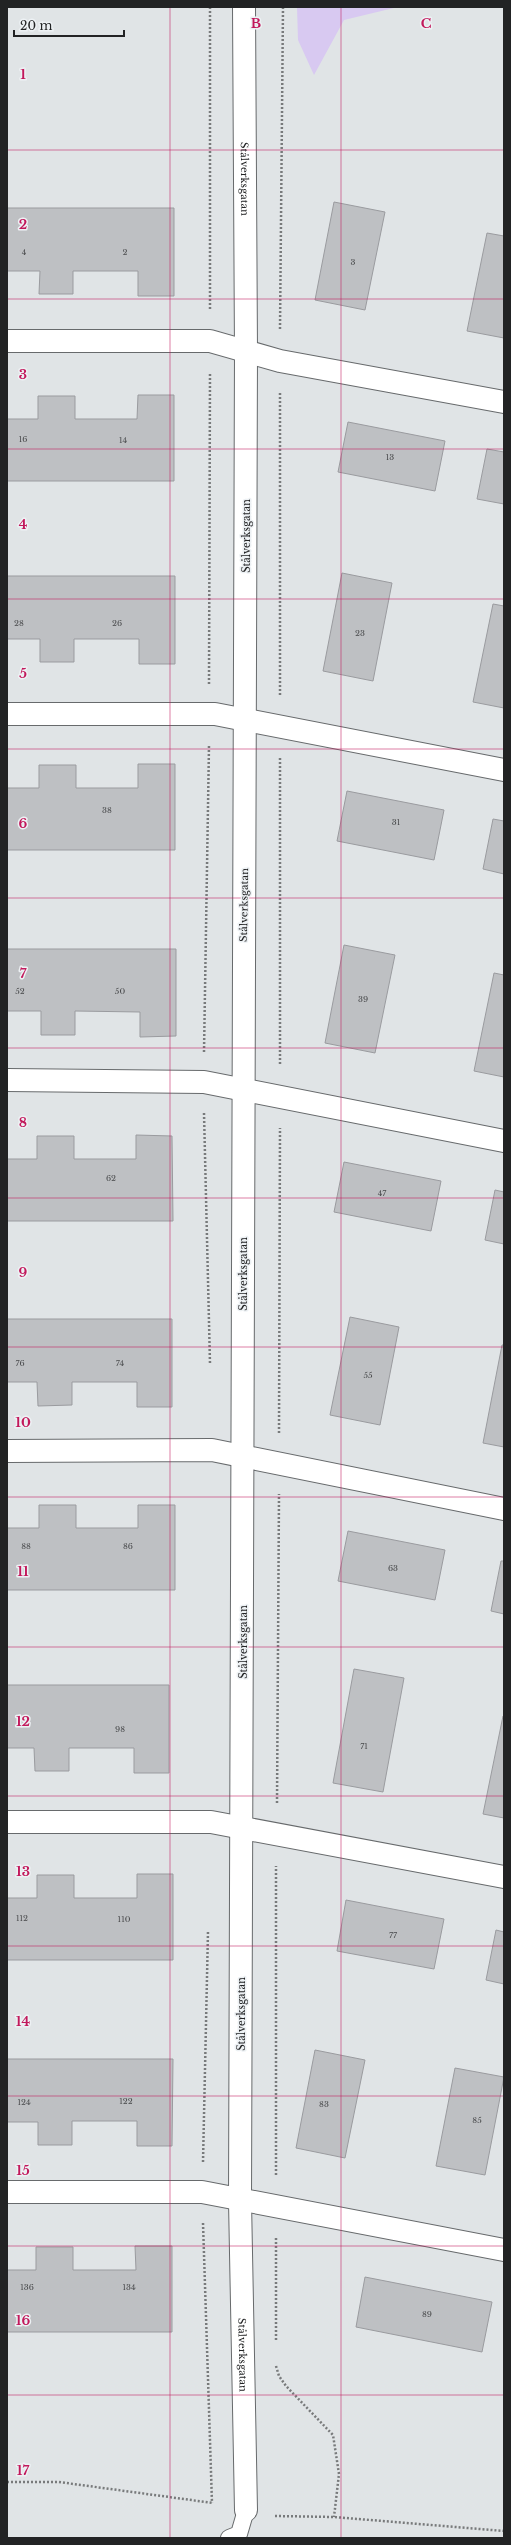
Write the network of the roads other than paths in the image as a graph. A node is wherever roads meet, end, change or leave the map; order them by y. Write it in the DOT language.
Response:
graph roads {
  1 [pos="244,7"];
  2 [pos="7,341"];
  3 [pos="246,352"];
  4 [pos="504,402"];
  5 [pos="7,714"];
  6 [pos="246,720"];
  7 [pos="504,770"];
  8 [pos="7,1080"];
  9 [pos="242,1090"];
  10 [pos="504,1141"];
  11 [pos="7,1450"];
  12 [pos="244,1457"];
  13 [pos="504,1509"];
  14 [pos="7,1822"];
  15 [pos="243,1827"];
  16 [pos="504,1877"];
  17 [pos="7,2192"];
  18 [pos="240,2201"];
  19 [pos="504,2250"];
  20 [pos="246,2510"];
  21 [pos="229,2538"];
  1 -- 3 [label="street, Stålverksgatan"];
  2 -- 3 [label="street"];
  3 -- 4 [label="street"];
  3 -- 6 [label="street, Stålverksgatan"];
  5 -- 6 [label="street"];
  6 -- 7 [label="street"];
  6 -- 9 [label="street, Stålverksgatan"];
  8 -- 9 [label="street"];
  9 -- 10 [label="street"];
  9 -- 12 [label="street, Stålverksgatan"];
  11 -- 12 [label="street"];
  12 -- 13 [label="street"];
  12 -- 15 [label="street, Stålverksgatan"];
  14 -- 15 [label="street"];
  15 -- 16 [label="street"];
  15 -- 18 [label="street, Stålverksgatan"];
  17 -- 18 [label="street"];
  18 -- 19 [label="street"];
  18 -- 20 [label="street, Stålverksgatan"];
  20 -- 21 [label="lane"];
}
